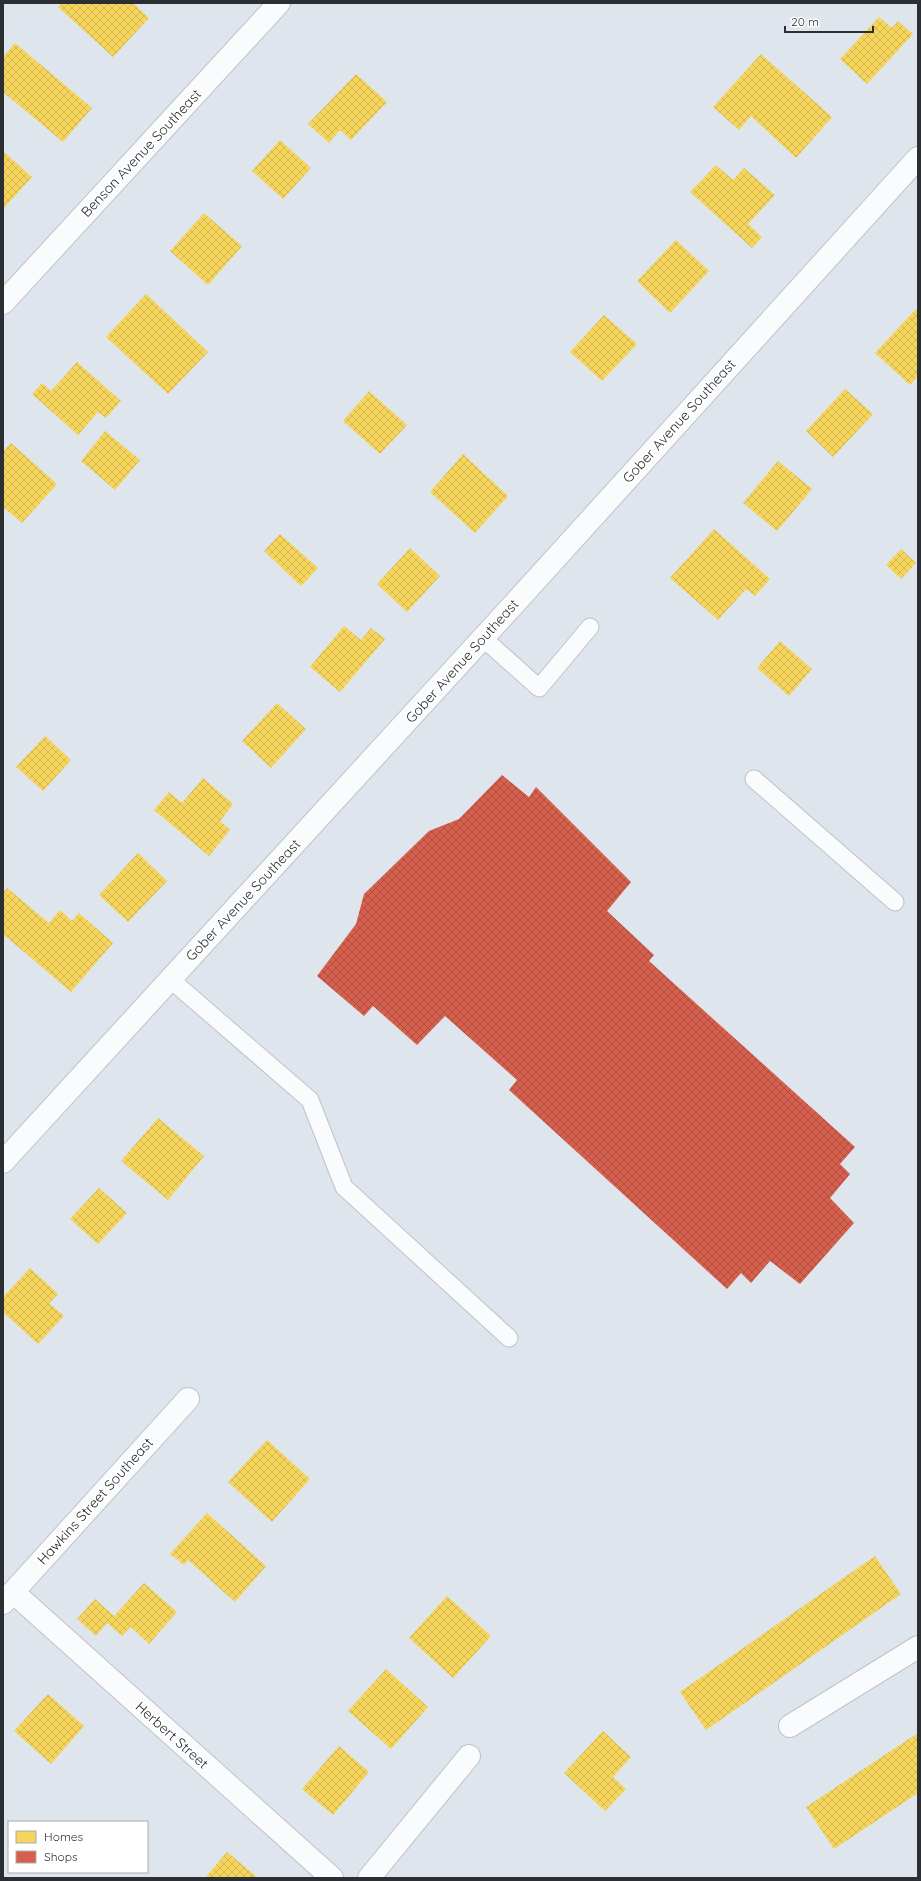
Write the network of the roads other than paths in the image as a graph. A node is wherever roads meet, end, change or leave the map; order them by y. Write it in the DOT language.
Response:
graph roads {
  1 [pos="279,3"];
  2 [pos="918,158"];
  3 [pos="3,303"];
  4 [pos="590,627"];
  5 [pos="483,638"];
  6 [pos="754,779"];
  7 [pos="895,902"];
  8 [pos="170,979"];
  9 [pos="3,1162"];
  10 [pos="509,1338"];
  11 [pos="188,1400"];
  12 [pos="8,1597"];
  13 [pos="918,1647"];
  14 [pos="790,1726"];
  15 [pos="469,1756"];
  16 [pos="332,1878"];
  17 [pos="369,1878"];
  1 -- 3 [label="street, Benson Avenue Southeast"];
  2 -- 5 [label="street, Gober Avenue Southeast"];
  4 -- 5 [label="lane"];
  5 -- 8 [label="street, Gober Avenue Southeast"];
  6 -- 7 [label="lane"];
  8 -- 9 [label="street, Gober Avenue Southeast"];
  8 -- 10 [label="lane"];
  11 -- 12 [label="street, Hawkins Street Southeast"];
  12 -- 16 [label="street, Herbert Street"];
  13 -- 14 [label="street"];
  15 -- 17 [label="street"];
}
